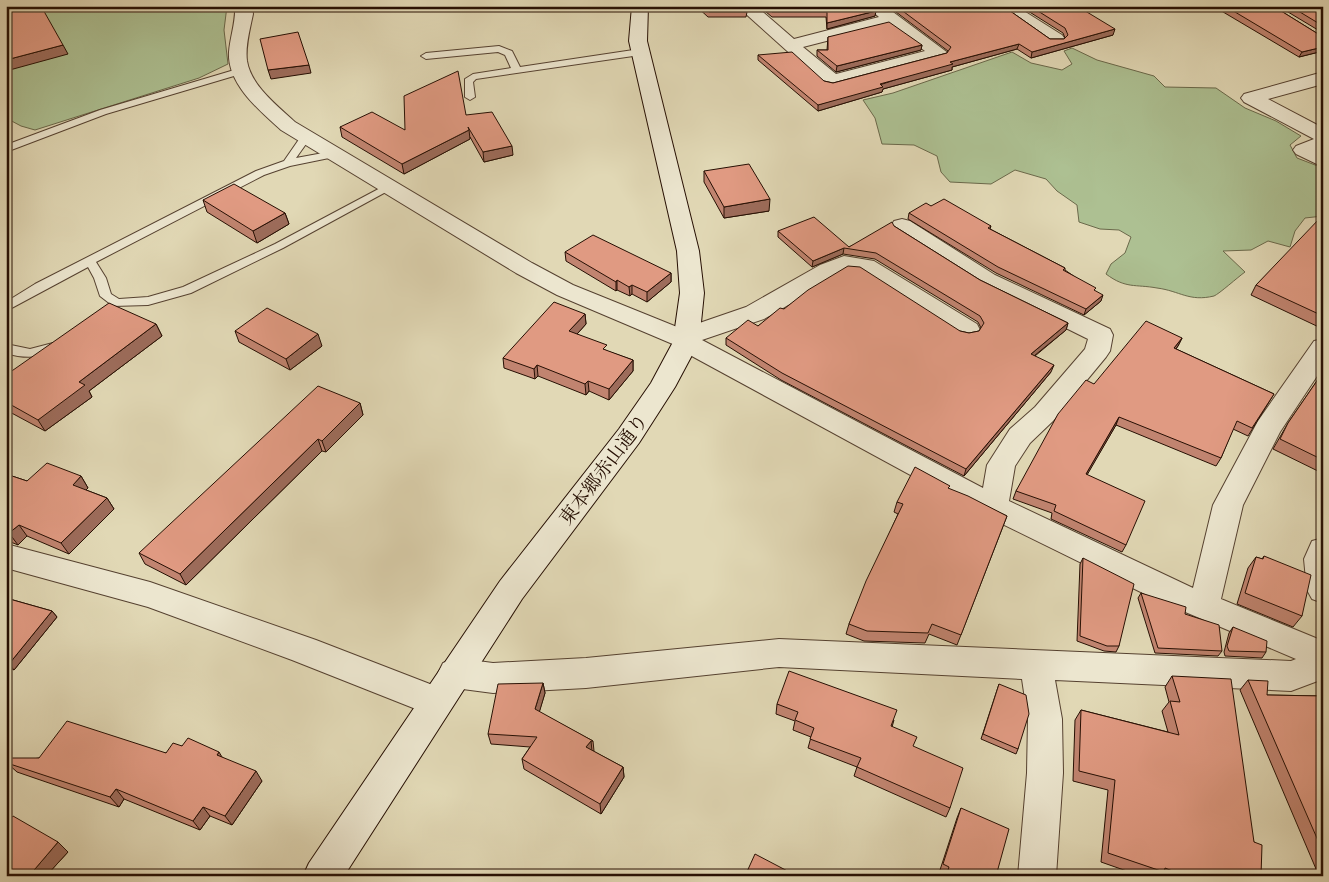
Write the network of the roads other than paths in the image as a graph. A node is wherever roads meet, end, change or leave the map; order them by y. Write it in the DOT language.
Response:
graph roads {
  1 [pos="243,6"];
  2 [pos="640,6"];
  3 [pos="745,6"];
  4 [pos="874,6"];
  5 [pos="1004,6"];
  6 [pos="893,19"];
  7 [pos="1056,39"];
  8 [pos="790,45"];
  9 [pos="640,52"];
  10 [pos="426,56"];
  11 [pos="517,70"];
  12 [pos="241,71"];
  13 [pos="1323,78"];
  14 [pos="470,97"];
  15 [pos="1323,136"];
  16 [pos="306,137"];
  17 [pos="1323,143"];
  18 [pos="6,149"];
  19 [pos="334,154"];
  20 [pos="1323,161"];
  21 [pos="288,162"];
  22 [pos="390,187"];
  23 [pos="902,226"];
  24 [pos="90,261"];
  25 [pos="6,307"];
  26 [pos="968,330"];
  27 [pos="686,339"];
  28 [pos="61,344"];
  29 [pos="1323,347"];
  30 [pos="6,348"];
  31 [pos="994,507"];
  32 [pos="1323,550"];
  33 [pos="6,556"];
  34 [pos="1323,590"];
  35 [pos="1204,606"];
  36 [pos="1323,656"];
  37 [pos="1323,664"];
  38 [pos="1036,665"];
  39 [pos="455,673"];
  40 [pos="436,702"];
  41 [pos="322,876"];
  42 [pos="1037,876"];
  1 -- 12 [label="street"];
  2 -- 9 [label="street, 東本郷赤山通り"];
  3 -- 8 [label="street"];
  4 -- 6 [label="street"];
  5 -- 7 [label="street"];
  6 -- 8 [label="street"];
  6 -- 8 [label="street"];
  9 -- 11 [label="lane"];
  9 -- 27 [label="street, 東本郷赤山通り"];
  10 -- 11 [label="lane"];
  11 -- 14 [label="lane"];
  12 -- 16 [label="street"];
  12 -- 18 [label="lane"];
  13 -- 15 [label="street"];
  16 -- 19 [label="street"];
  16 -- 21 [label="lane"];
  17 -- 20 [label="street"];
  19 -- 21 [label="lane"];
  19 -- 22 [label="street"];
  21 -- 24 [label="lane"];
  22 -- 24 [label="lane"];
  22 -- 27 [label="street"];
  23 -- 31 [label="street"];
  24 -- 25 [label="lane"];
  26 -- 27 [label="street"];
  27 -- 31 [label="street"];
  27 -- 39 [label="street, 東本郷赤山通り"];
  28 -- 30 [label="lane"];
  29 -- 35 [label="street"];
  31 -- 35 [label="street"];
  32 -- 34 [label="street"];
  33 -- 40 [label="street"];
  35 -- 36 [label="street"];
  37 -- 38 [label="street"];
  38 -- 39 [label="street"];
  38 -- 42 [label="street"];
  39 -- 40 [label="street, 東本郷赤山通り"];
  40 -- 41 [label="street, 東本郷赤山通り"];
}
